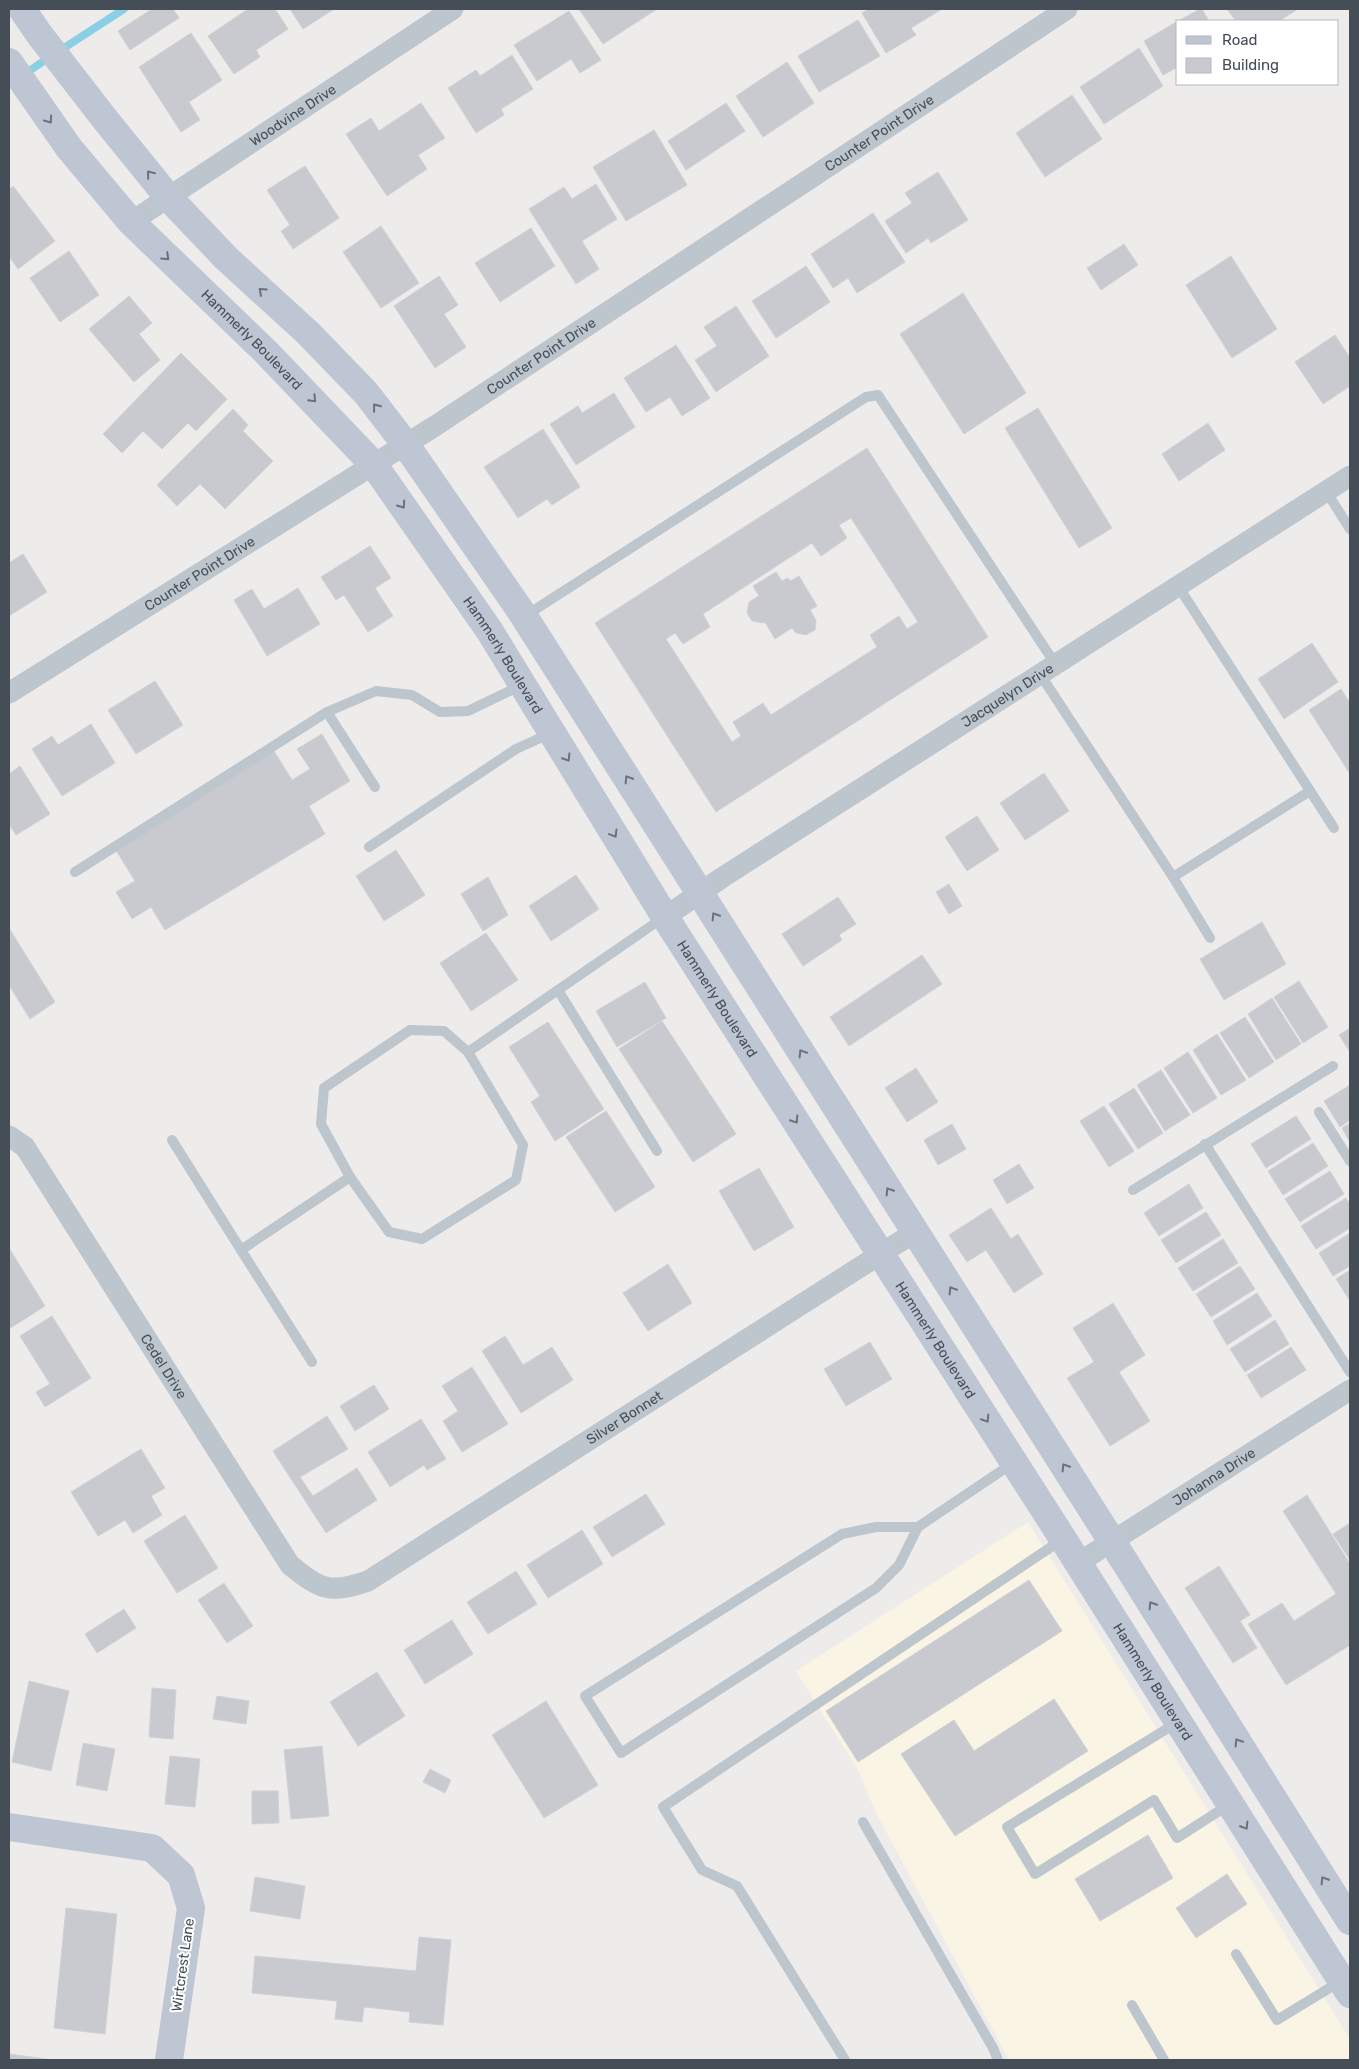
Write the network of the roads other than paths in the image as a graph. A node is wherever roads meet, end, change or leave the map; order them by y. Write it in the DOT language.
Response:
graph roads {
  1 [pos="22,9"];
  2 [pos="454,9"];
  3 [pos="1067,9"];
  4 [pos="9,62"];
  5 [pos="168,197"];
  6 [pos="131,222"];
  7 [pos="406,445"];
  8 [pos="374,465"];
  9 [pos="1350,476"];
  10 [pos="1326,491"];
  11 [pos="1350,529"];
  12 [pos="1178,586"];
  13 [pos="524,617"];
  14 [pos="1048,670"];
  15 [pos="523,684"];
  16 [pos="9,692"];
  17 [pos="327,712"];
  18 [pos="552,733"];
  19 [pos="375,787"];
  20 [pos="1310,791"];
  21 [pos="1334,828"];
  22 [pos="369,847"];
  23 [pos="75,872"];
  24 [pos="1173,877"];
  25 [pos="700,892"];
  26 [pos="665,917"];
  27 [pos="1210,938"];
  28 [pos="558,990"];
  29 [pos="468,1052"];
  30 [pos="1333,1066"];
  31 [pos="1319,1112"];
  32 [pos="9,1136"];
  33 [pos="172,1140"];
  34 [pos="1205,1144"];
  35 [pos="657,1151"];
  36 [pos="1350,1161"];
  37 [pos="350,1177"];
  38 [pos="1133,1190"];
  39 [pos="915,1232"];
  40 [pos="241,1250"];
  41 [pos="880,1254"];
  42 [pos="312,1362"];
  43 [pos="1350,1372"];
  44 [pos="1350,1390"];
  45 [pos="1014,1462"];
  46 [pos="918,1527"];
  47 [pos="1063,1539"];
  48 [pos="1113,1542"];
  49 [pos="1078,1563"];
  50 [pos="328,1589"];
  51 [pos="1178,1722"];
  52 [pos="1230,1804"];
  53 [pos="863,1822"];
  54 [pos="9,1827"];
  55 [pos="1308,1854"];
  56 [pos="1275,1874"];
  57 [pos="1348,1913"];
  58 [pos="1236,1954"];
  59 [pos="1346,1987"];
  60 [pos="1132,2005"];
  61 [pos="169,2060"];
  62 [pos="845,2060"];
  63 [pos="998,2060"];
  64 [pos="1164,2060"];
  5 -- 1 [label="main road, one-way"];
  2 -- 5 [label="street, Woodvine Drive"];
  3 -- 7 [label="street, Counter Point Drive"];
  4 -- 6 [label="main road, Hammerly Boulevard, one-way"];
  5 -- 6 [label="street, Woodvine Drive"];
  7 -- 5 [label="main road, one-way"];
  6 -- 8 [label="main road, Hammerly Boulevard, one-way"];
  7 -- 8 [label="street, Counter Point Drive"];
  7 -- 13 [label="main road"];
  8 -- 15 [label="main road, Hammerly Boulevard, one-way"];
  8 -- 16 [label="street, Counter Point Drive"];
  9 -- 10 [label="street, Jacquelyn Drive"];
  10 -- 11 [label="lane"];
  10 -- 12 [label="street, Jacquelyn Drive"];
  12 -- 14 [label="street, Jacquelyn Drive"];
  12 -- 20 [label="lane"];
  13 -- 14 [label="lane"];
  25 -- 13 [label="main road, one-way"];
  14 -- 24 [label="lane"];
  14 -- 25 [label="street, Jacquelyn Drive"];
  15 -- 17 [label="lane"];
  15 -- 18 [label="main road, Hammerly Boulevard"];
  17 -- 19 [label="lane"];
  17 -- 23 [label="lane"];
  18 -- 22 [label="lane"];
  18 -- 26 [label="main road, Hammerly Boulevard, one-way"];
  20 -- 21 [label="lane"];
  20 -- 24 [label="lane"];
  24 -- 27 [label="lane"];
  25 -- 26 [label="street, Jacquelyn Drive"];
  39 -- 25 [label="main road, one-way"];
  26 -- 28 [label="lane"];
  26 -- 41 [label="main road, Hammerly Boulevard, one-way"];
  28 -- 29 [label="lane"];
  28 -- 35 [label="lane"];
  29 -- 37 [label="lane"];
  29 -- 37 [label="lane"];
  30 -- 34 [label="lane"];
  31 -- 36 [label="lane"];
  32 -- 50 [label="street, Cedel Drive"];
  33 -- 40 [label="lane"];
  34 -- 38 [label="lane"];
  34 -- 43 [label="lane"];
  37 -- 40 [label="lane"];
  39 -- 41 [label="street, Silver Bonnet"];
  48 -- 39 [label="main road, one-way"];
  40 -- 42 [label="lane"];
  41 -- 45 [label="main road, Hammerly Boulevard, one-way"];
  41 -- 50 [label="street, Silver Bonnet"];
  44 -- 48 [label="street, Johanna Drive"];
  45 -- 46 [label="lane"];
  45 -- 47 [label="main road, Hammerly Boulevard"];
  46 -- 46 [label="lane"];
  47 -- 49 [label="main road, Hammerly Boulevard"];
  47 -- 62 [label="lane"];
  48 -- 49 [label="street, Johanna Drive"];
  55 -- 48 [label="main road, one-way"];
  49 -- 51 [label="main road, Hammerly Boulevard"];
  51 -- 52 [label="main road, Hammerly Boulevard"];
  51 -- 52 [label="lane"];
  52 -- 56 [label="main road, Hammerly Boulevard, one-way"];
  53 -- 63 [label="lane"];
  54 -- 61 [label="main road, Wirtcrest Lane"];
  55 -- 56 [label="main road"];
  57 -- 55 [label="main road, one-way"];
  56 -- 59 [label="main road, Hammerly Boulevard"];
  58 -- 59 [label="lane"];
  60 -- 64 [label="lane"];
}
